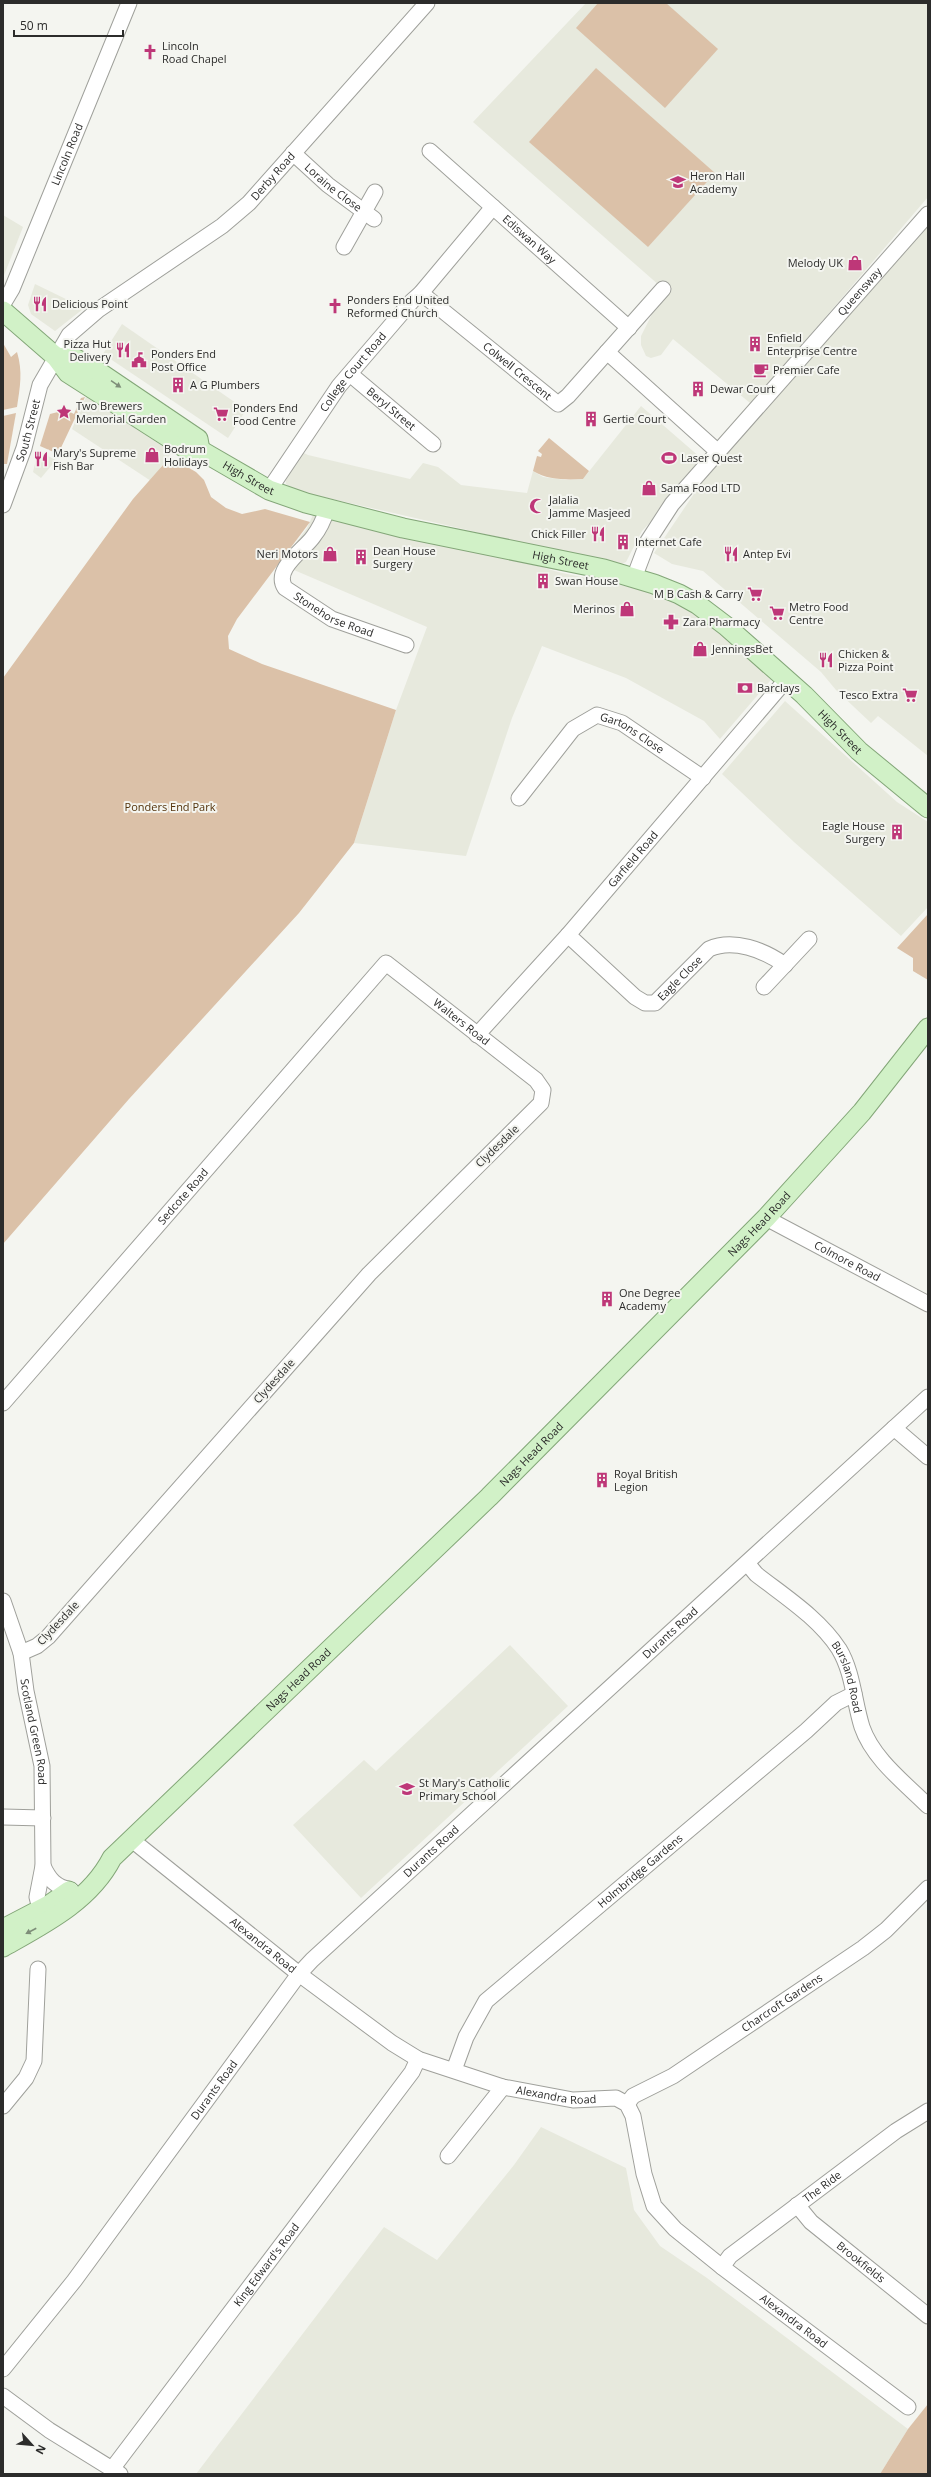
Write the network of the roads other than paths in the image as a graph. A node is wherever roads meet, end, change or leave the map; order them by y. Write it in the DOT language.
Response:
graph roads {
  1 [pos="129,3"];
  2 [pos="427,3"];
  3 [pos="430,151"];
  4 [pos="293,153"];
  5 [pos="375,192"];
  6 [pos="493,207"];
  7 [pos="928,214"];
  8 [pos="369,215"];
  9 [pos="344,247"];
  10 [pos="664,289"];
  11 [pos="422,293"];
  12 [pos="3,304"];
  13 [pos="3,311"];
  14 [pos="629,328"];
  15 [pos="607,352"];
  16 [pos="56,357"];
  17 [pos="350,374"];
  18 [pos="433,444"];
  19 [pos="717,451"];
  20 [pos="269,490"];
  21 [pos="3,504"];
  22 [pos="327,509"];
  23 [pos="634,578"];
  24 [pos="406,645"];
  25 [pos="786,680"];
  26 [pos="703,778"];
  27 [pos="519,798"];
  28 [pos="928,808"];
  29 [pos="568,935"];
  30 [pos="810,939"];
  31 [pos="785,965"];
  32 [pos="764,986"];
  33 [pos="362,989"];
  34 [pos="928,1028"];
  35 [pos="477,1035"];
  36 [pos="532,1111"];
  37 [pos="766,1218"];
  38 [pos="928,1304"];
  39 [pos="928,1397"];
  40 [pos="3,1403"];
  41 [pos="894,1428"];
  42 [pos="928,1457"];
  43 [pos="747,1563"];
  44 [pos="3,1601"];
  45 [pos="20,1653"];
  46 [pos="854,1694"];
  47 [pos="928,1806"];
  48 [pos="3,1817"];
  49 [pos="43,1818"];
  50 [pos="132,1840"];
  51 [pos="43,1866"];
  52 [pos="928,1888"];
  53 [pos="73,1896"];
  54 [pos="40,1909"];
  55 [pos="3,1929"];
  56 [pos="3,1947"];
  57 [pos="38,1969"];
  58 [pos="299,1974"];
  59 [pos="418,2059"];
  60 [pos="454,2070"];
  61 [pos="503,2087"];
  62 [pos="627,2104"];
  63 [pos="3,2106"];
  64 [pos="928,2111"];
  65 [pos="448,2156"];
  66 [pos="797,2206"];
  67 [pos="722,2267"];
  68 [pos="928,2316"];
  69 [pos="3,2369"];
  70 [pos="3,2396"];
  71 [pos="908,2407"];
  72 [pos="116,2471"];
  1 -- 12 [label="street, Lincoln Road"];
  2 -- 4 [label="street, Derby Road"];
  3 -- 6 [label="street, Ediswan Way"];
  4 -- 8 [label="street, Loraine Close"];
  4 -- 16 [label="street, Derby Road"];
  5 -- 8 [label="street"];
  6 -- 11 [label="street, College Court Road"];
  6 -- 14 [label="street, Ediswan Way"];
  7 -- 19 [label="street, Queensway"];
  8 -- 9 [label="street"];
  10 -- 14 [label="street"];
  11 -- 15 [label="street, Colwell Crescent"];
  11 -- 17 [label="street, College Court Road"];
  13 -- 16 [label="main road, High Street"];
  14 -- 15 [label="street"];
  15 -- 19 [label="street"];
  16 -- 20 [label="main road, High Street"];
  16 -- 21 [label="street, South Street"];
  17 -- 18 [label="street, Beryl Street"];
  17 -- 20 [label="street, College Court Road"];
  19 -- 23 [label="street, Queensway"];
  20 -- 22 [label="main road, High Street"];
  22 -- 23 [label="main road, High Street"];
  22 -- 24 [label="street, Stonehorse Road"];
  23 -- 25 [label="main road, High Street"];
  25 -- 26 [label="street, Garfield Road"];
  25 -- 28 [label="main road, High Street"];
  26 -- 27 [label="street, Gartons Close"];
  26 -- 29 [label="street, Garfield Road"];
  29 -- 31 [label="street, Eagle Close"];
  29 -- 35 [label="street, Garfield Road"];
  30 -- 31 [label="street"];
  31 -- 32 [label="street"];
  33 -- 35 [label="street, Walters Road"];
  33 -- 40 [label="street, Sedcote Road"];
  34 -- 37 [label="main road, Nags Head Road"];
  35 -- 36 [label="street, Walters Road"];
  36 -- 45 [label="street, Clydesdale"];
  37 -- 38 [label="street, Colmore Road"];
  37 -- 50 [label="main road, Nags Head Road"];
  39 -- 41 [label="street, Durants Road"];
  41 -- 42 [label="street"];
  41 -- 43 [label="street, Durants Road"];
  43 -- 46 [label="street, Bursland Road"];
  43 -- 58 [label="street, Durants Road"];
  44 -- 45 [label="street, Scotland Green Road"];
  45 -- 49 [label="street, Scotland Green Road"];
  46 -- 47 [label="street, Bursland Road"];
  46 -- 60 [label="street, Holmbridge Gardens"];
  48 -- 49 [label="street"];
  49 -- 51 [label="street, Scotland Green Road"];
  50 -- 53 [label="main road, Nags Head Road"];
  50 -- 58 [label="street, Alexandra Road"];
  51 -- 53 [label="street"];
  51 -- 54 [label="street, Scotland Green Road"];
  52 -- 62 [label="street, Charcroft Gardens"];
  53 -- 54 [label="main road"];
  53 -- 56 [label="main road, one-way"];
  54 -- 55 [label="main road"];
  57 -- 63 [label="street"];
  58 -- 59 [label="street, Alexandra Road"];
  58 -- 69 [label="street, Durants Road"];
  59 -- 60 [label="street, Alexandra Road"];
  59 -- 72 [label="street, King Edward's Road"];
  60 -- 61 [label="street, Alexandra Road"];
  61 -- 62 [label="street, Alexandra Road"];
  61 -- 65 [label="street"];
  62 -- 67 [label="street, Alexandra Road"];
  64 -- 66 [label="street, The Ride"];
  66 -- 67 [label="street, The Ride"];
  66 -- 68 [label="street, Brookfields"];
  67 -- 71 [label="street, Alexandra Road"];
  70 -- 72 [label="street"];
}
